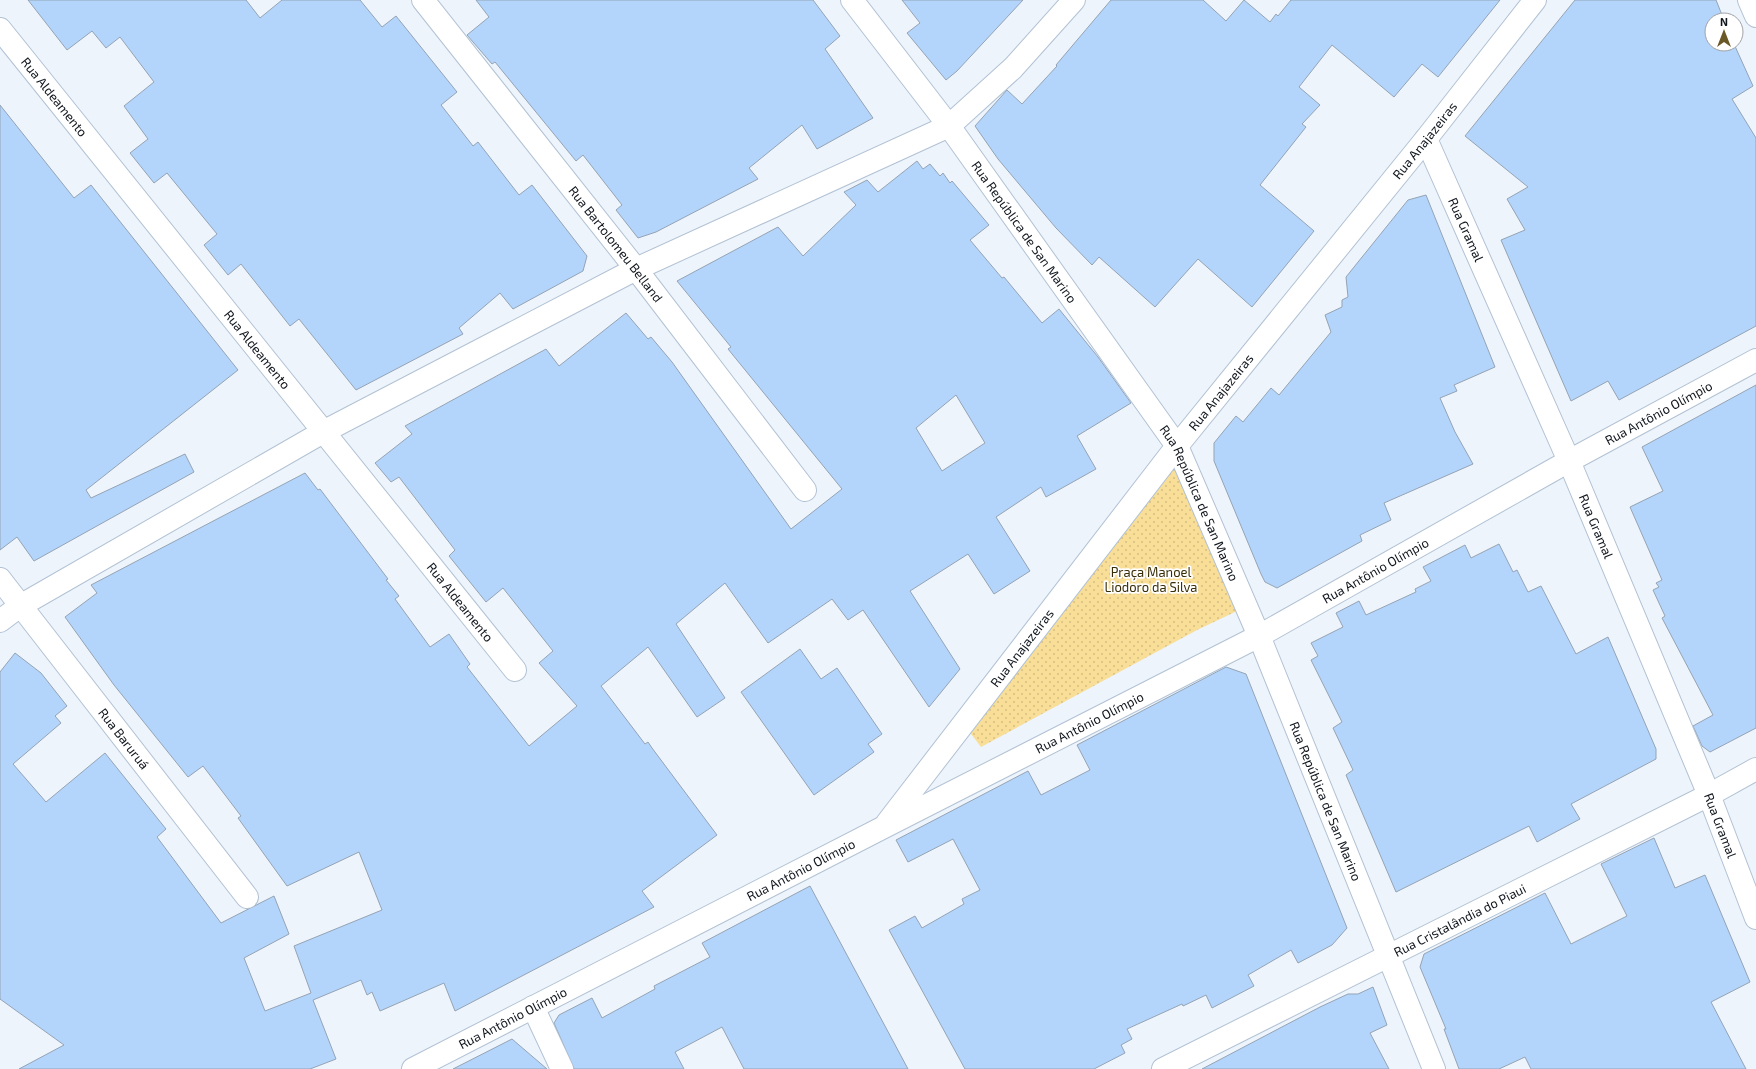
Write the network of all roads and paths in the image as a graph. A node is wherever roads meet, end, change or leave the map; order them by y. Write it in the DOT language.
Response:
graph roads {
  1 [pos="422,0"];
  2 [pos="852,0"];
  3 [pos="1074,0"];
  4 [pos="1535,0"];
  5 [pos="1749,0"];
  6 [pos="1756,16"];
  7 [pos="0,29"];
  8 [pos="950,126"];
  9 [pos="1426,139"];
  10 [pos="636,269"];
  11 [pos="1756,360"];
  12 [pos="323,432"];
  13 [pos="1177,446"];
  14 [pos="1569,461"];
  15 [pos="805,490"];
  16 [pos="0,579"];
  17 [pos="20,606"];
  18 [pos="0,621"];
  19 [pos="1259,636"];
  20 [pos="515,670"];
  21 [pos="1756,770"];
  22 [pos="1709,795"];
  23 [pos="884,827"];
  24 [pos="1752,895"];
  25 [pos="247,897"];
  26 [pos="1756,918"];
  27 [pos="1388,956"];
  28 [pos="533,1007"];
  29 [pos="413,1069"];
  30 [pos="562,1069"];
  31 [pos="1163,1069"];
  32 [pos="1434,1069"];
  1 -- 10 [label="street, Rua Bartolomeu Belland"];
  2 -- 8 [label="street, Rua República de San Marino"];
  3 -- 8 [label="street"];
  4 -- 9 [label="street, Rua Anajazeiras"];
  5 -- 6 [label="street"];
  7 -- 12 [label="street, Rua Aldeamento"];
  8 -- 10 [label="street"];
  8 -- 13 [label="street, Rua República de San Marino"];
  9 -- 13 [label="street, Rua Anajazeiras"];
  9 -- 14 [label="street, Rua Gramal"];
  10 -- 12 [label="street"];
  10 -- 15 [label="street, Rua Bartolomeu Belland"];
  11 -- 14 [label="street, Rua Antônio Olímpio"];
  12 -- 17 [label="street"];
  12 -- 20 [label="street, Rua Aldeamento"];
  13 -- 19 [label="street, Rua República de San Marino"];
  13 -- 23 [label="street, Rua Anajazeiras"];
  14 -- 19 [label="street, Rua Antônio Olímpio"];
  14 -- 22 [label="street, Rua Gramal"];
  16 -- 17 [label="street, Rua Baruruá"];
  17 -- 18 [label="street"];
  17 -- 25 [label="street, Rua Baruruá"];
  19 -- 23 [label="street, Rua Antônio Olímpio"];
  19 -- 27 [label="street, Rua República de San Marino"];
  21 -- 22 [label="street, Rua Cristalândia do Piaui"];
  22 -- 24 [label="street, Rua Gramal"];
  22 -- 27 [label="street, Rua Cristalândia do Piaui"];
  23 -- 28 [label="street, Rua Antônio Olímpio"];
  24 -- 26 [label="street, Rua Gramal"];
  27 -- 31 [label="street, Rua Cristalândia do Piaui"];
  27 -- 32 [label="street, Rua República de San Marino"];
  28 -- 29 [label="street, Rua Antônio Olímpio"];
  28 -- 30 [label="street"];
}
